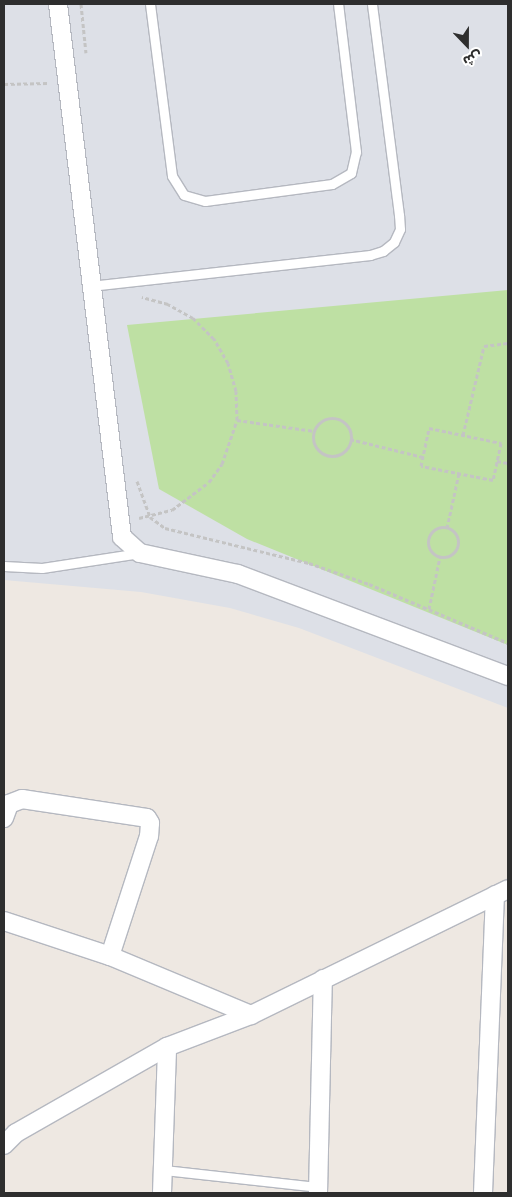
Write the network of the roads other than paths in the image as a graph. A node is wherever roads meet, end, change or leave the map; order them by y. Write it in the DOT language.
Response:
graph roads {
  1 [pos="58,4"];
  2 [pos="150,4"];
  3 [pos="338,4"];
  4 [pos="372,4"];
  5 [pos="90,286"];
  6 [pos="140,553"];
  7 [pos="4,566"];
  8 [pos="508,676"];
  9 [pos="4,818"];
  10 [pos="501,892"];
  11 [pos="4,921"];
  12 [pos="110,956"];
  13 [pos="323,979"];
  14 [pos="251,1015"];
  15 [pos="167,1047"];
  16 [pos="4,1145"];
  17 [pos="164,1170"];
  18 [pos="318,1190"];
  19 [pos="162,1193"];
  20 [pos="483,1193"];
  1 -- 5 [label="street"];
  2 -- 3 [label="lane"];
  4 -- 5 [label="lane"];
  5 -- 6 [label="street"];
  6 -- 7 [label="lane"];
  6 -- 8 [label="street"];
  9 -- 12 [label="street"];
  10 -- 13 [label="street"];
  10 -- 20 [label="street"];
  11 -- 12 [label="street"];
  12 -- 14 [label="street"];
  13 -- 14 [label="street"];
  13 -- 18 [label="street"];
  14 -- 15 [label="street"];
  15 -- 16 [label="street"];
  15 -- 17 [label="street"];
  17 -- 18 [label="lane"];
  17 -- 19 [label="street"];
}
